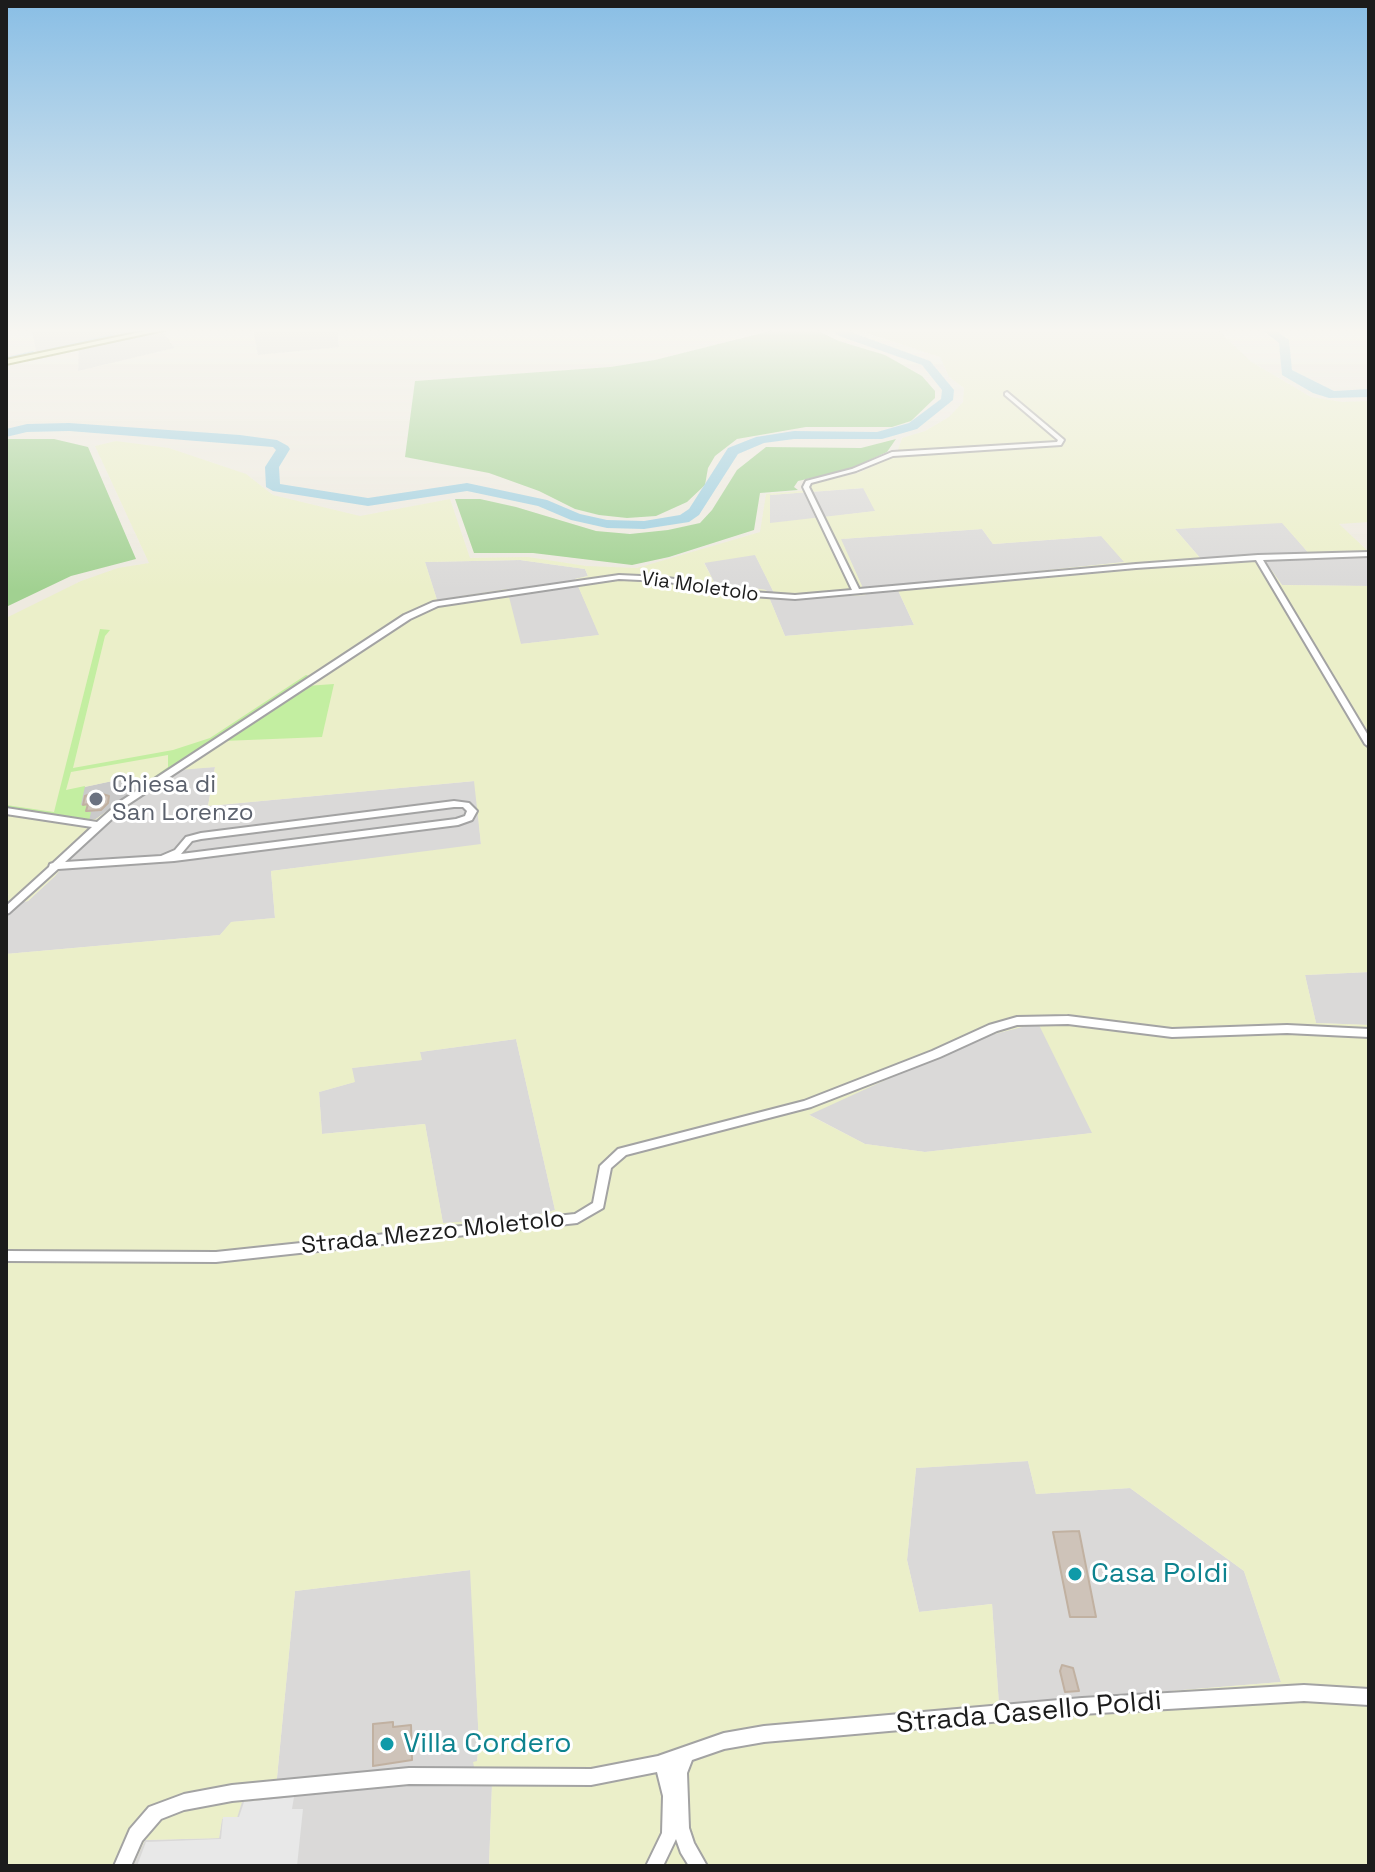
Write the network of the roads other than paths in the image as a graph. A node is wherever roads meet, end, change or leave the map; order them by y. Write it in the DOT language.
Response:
graph roads {
  1 [pos="1032,415"];
  2 [pos="1369,554"];
  3 [pos="1258,557"];
  4 [pos="857,592"];
  5 [pos="1369,744"];
  6 [pos="6,811"];
  7 [pos="329,820"];
  8 [pos="97,825"];
  9 [pos="331,838"];
  10 [pos="183,846"];
  11 [pos="200,854"];
  12 [pos="165,857"];
  13 [pos="53,866"];
  14 [pos="6,911"];
  15 [pos="1369,1033"];
  16 [pos="6,1256"];
  17 [pos="1369,1697"];
  18 [pos="692,1751"];
  19 [pos="674,1758"];
  20 [pos="636,1769"];
  21 [pos="668,1785"];
  22 [pos="122,1866"];
  23 [pos="654,1866"];
  24 [pos="699,1866"];
  1 -- 4 [label="street"];
  2 -- 3 [label="street, Via Moletolo"];
  3 -- 4 [label="street, Via Moletolo"];
  3 -- 5 [label="street"];
  4 -- 8 [label="street, Via Moletolo"];
  6 -- 8 [label="street"];
  7 -- 9 [label="street"];
  7 -- 9 [label="street"];
  7 -- 10 [label="street"];
  8 -- 13 [label="street, Via Moletolo"];
  9 -- 11 [label="street"];
  10 -- 11 [label="street"];
  10 -- 12 [label="street"];
  11 -- 12 [label="street"];
  12 -- 13 [label="street"];
  13 -- 14 [label="street, Via Moletolo"];
  15 -- 16 [label="street, Strada Mezzo Moletolo"];
  17 -- 18 [label="street, Strada Casello Poldi"];
  18 -- 19 [label="street, Strada Casello Poldi"];
  18 -- 24 [label="street"];
  19 -- 20 [label="street, Strada Casello Poldi"];
  19 -- 21 [label="street"];
  20 -- 21 [label="street"];
  20 -- 22 [label="street, Strada Casello Poldi"];
  21 -- 23 [label="street"];
}
